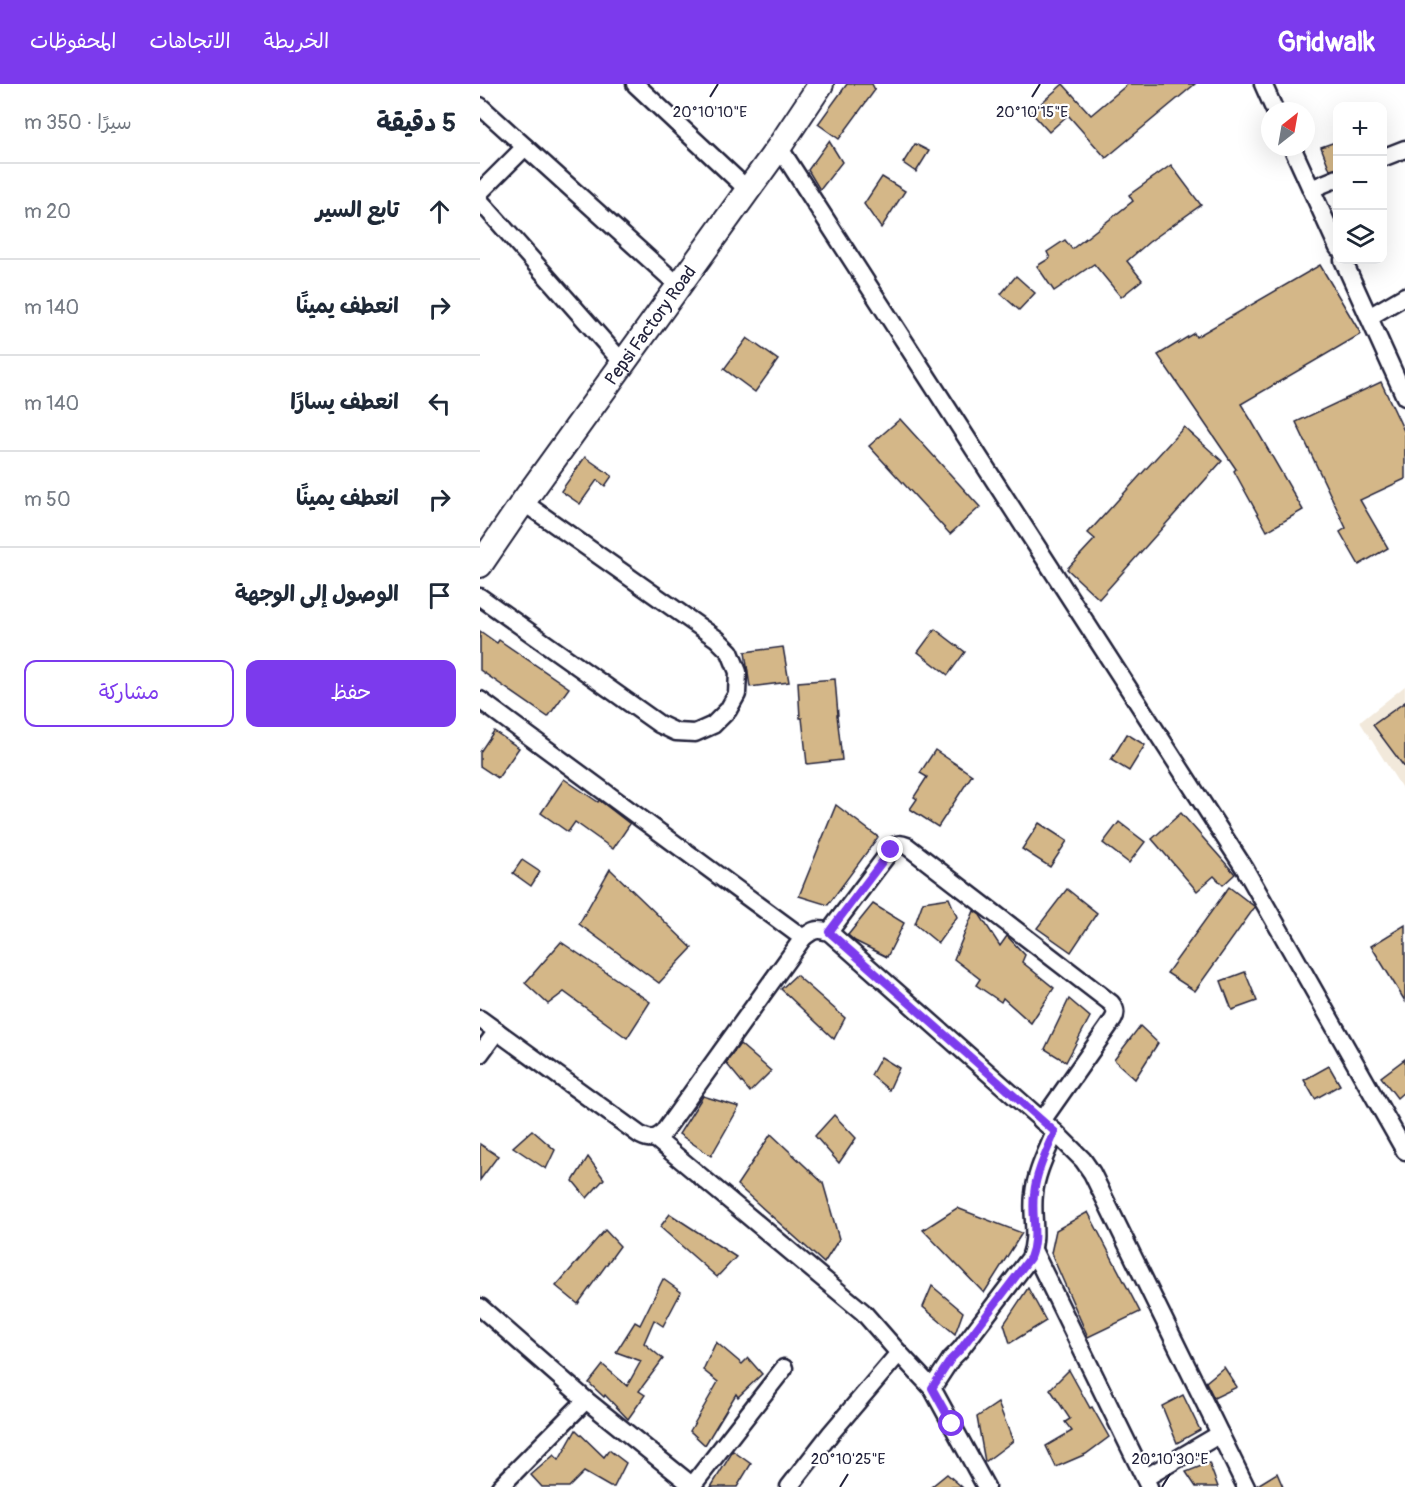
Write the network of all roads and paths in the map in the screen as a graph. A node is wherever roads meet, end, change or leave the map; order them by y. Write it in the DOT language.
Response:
graph roads {
  1 [pos="634,84"];
  2 [pos="1263,84"];
  3 [pos="817,85"];
  4 [pos="1271,102"];
  5 [pos="480,106"];
  6 [pos="525,147"];
  7 [pos="779,147"];
  8 [pos="1405,149"];
  9 [pos="1296,156"];
  10 [pos="1387,156"];
  11 [pos="1333,180"];
  12 [pos="1311,189"];
  13 [pos="748,190"];
  14 [pos="480,192"];
  15 [pos="480,201"];
  16 [pos="1333,237"];
  17 [pos="1345,264"];
  18 [pos="679,286"];
  19 [pos="1405,296"];
  20 [pos="1369,317"];
  21 [pos="623,363"];
  22 [pos="1405,397"];
  23 [pos="523,502"];
  24 [pos="480,565"];
  25 [pos="480,597"];
  26 [pos="480,700"];
  27 [pos="829,932"];
  28 [pos="802,938"];
  29 [pos="480,1019"];
  30 [pos="497,1031"];
  31 [pos="480,1054"];
  32 [pos="1048,1126"];
  33 [pos="656,1139"];
  34 [pos="1405,1151"];
  35 [pos="1033,1250"];
  36 [pos="480,1307"];
  37 [pos="898,1353"];
  38 [pos="784,1368"];
  39 [pos="932,1388"];
  40 [pos="586,1400"];
  41 [pos="1220,1434"];
  42 [pos="1147,1483"];
  43 [pos="693,1486"];
  44 [pos="500,1487"];
  45 [pos="789,1487"];
  46 [pos="986,1487"];
  47 [pos="1246,1487"];
  1 -- 13 [label="street"];
  2 -- 4 [label="street"];
  3 -- 7 [label="main road, Pepsi Factory Road"];
  5 -- 6 [label="street"];
  6 -- 14 [label="street"];
  6 -- 18 [label="street"];
  7 -- 13 [label="main road, Pepsi Factory Road"];
  7 -- 34 [label="street"];
  8 -- 10 [label="street"];
  9 -- 12 [label="street"];
  11 -- 12 [label="street"];
  12 -- 16 [label="street"];
  13 -- 18 [label="main road, Pepsi Factory Road"];
  15 -- 21 [label="street"];
  17 -- 20 [label="street"];
  18 -- 21 [label="main road, Pepsi Factory Road"];
  19 -- 20 [label="street"];
  20 -- 22 [label="street"];
  21 -- 23 [label="main road, Pepsi Factory Road"];
  23 -- 24 [label="main road, Pepsi Factory Road"];
  23 -- 25 [label="street"];
  26 -- 28 [label="street"];
  27 -- 28 [label="street"];
  27 -- 32 [label="street"];
  27 -- 32 [label="street"];
  28 -- 33 [label="street"];
  29 -- 30 [label="street"];
  30 -- 31 [label="street"];
  30 -- 33 [label="street"];
  32 -- 35 [label="street"];
  32 -- 41 [label="street"];
  33 -- 37 [label="street"];
  35 -- 39 [label="street"];
  35 -- 42 [label="street"];
  36 -- 40 [label="street"];
  37 -- 39 [label="street"];
  37 -- 45 [label="street"];
  38 -- 43 [label="street"];
  39 -- 46 [label="street"];
  40 -- 43 [label="street"];
  40 -- 44 [label="street"];
  41 -- 42 [label="street"];
  41 -- 47 [label="street"];
}
